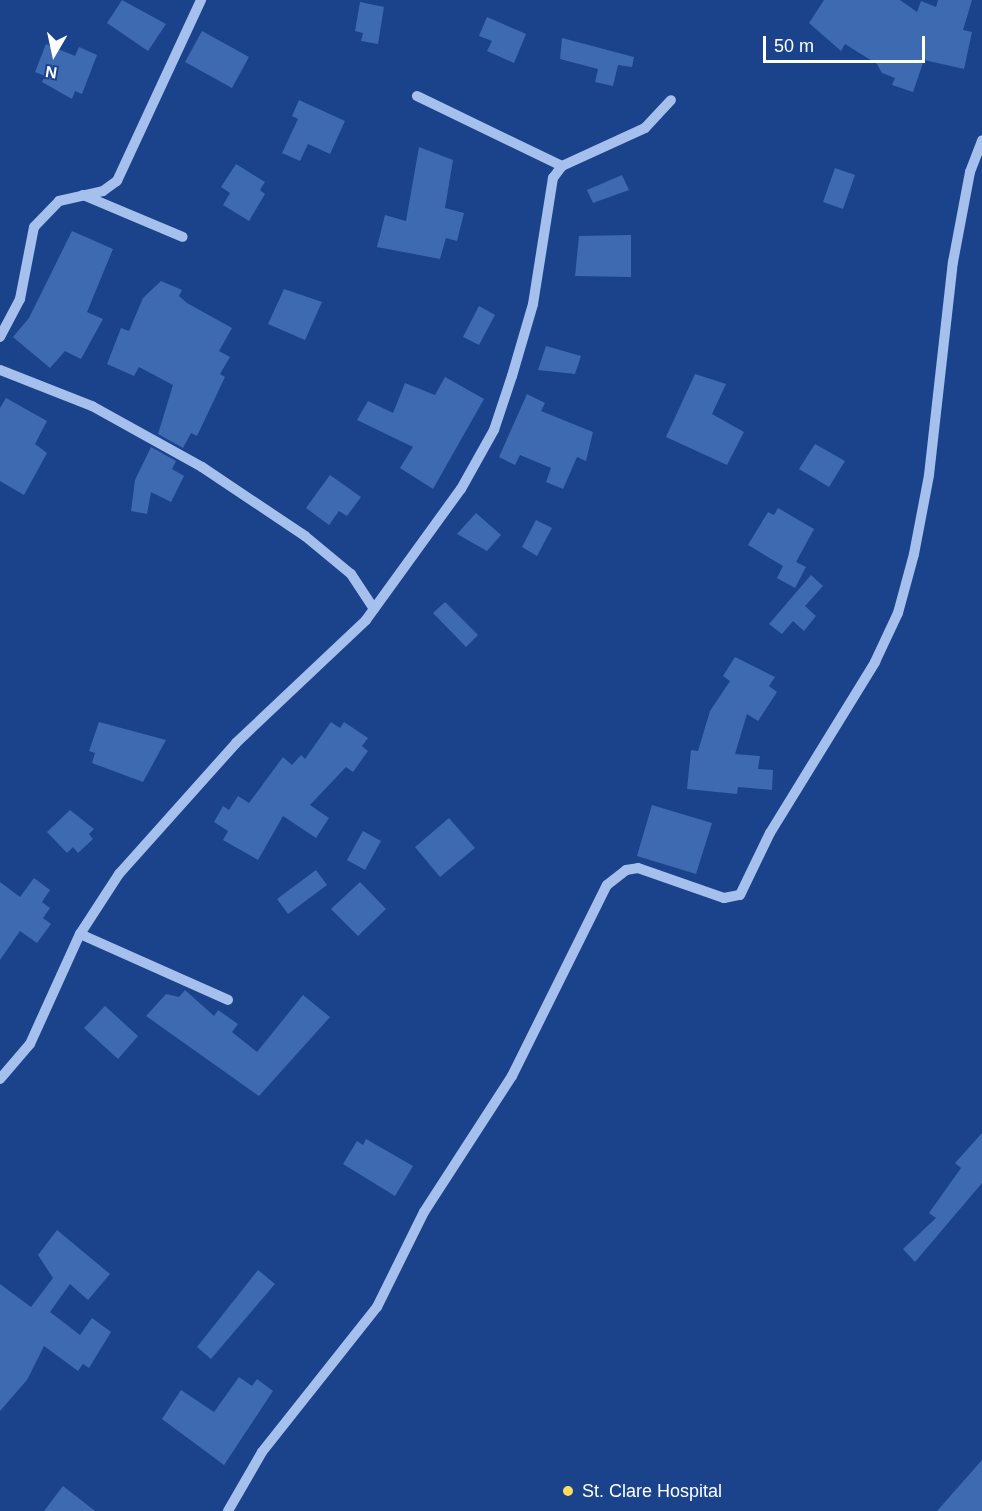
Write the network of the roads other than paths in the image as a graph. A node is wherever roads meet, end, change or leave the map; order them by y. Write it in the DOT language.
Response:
graph roads {
  1 [pos="201,0"];
  2 [pos="417,96"];
  3 [pos="671,100"];
  4 [pos="982,140"];
  5 [pos="562,166"];
  6 [pos="83,195"];
  7 [pos="183,237"];
  8 [pos="0,337"];
  9 [pos="0,370"];
  10 [pos="374,609"];
  11 [pos="80,934"];
  12 [pos="228,1000"];
  13 [pos="0,1079"];
  14 [pos="228,1511"];
  1 -- 6 [label="street"];
  2 -- 5 [label="street"];
  3 -- 5 [label="street"];
  4 -- 14 [label="street"];
  5 -- 10 [label="street"];
  6 -- 7 [label="street"];
  6 -- 8 [label="street"];
  9 -- 10 [label="street"];
  10 -- 11 [label="street"];
  11 -- 12 [label="street"];
  11 -- 13 [label="street"];
}
